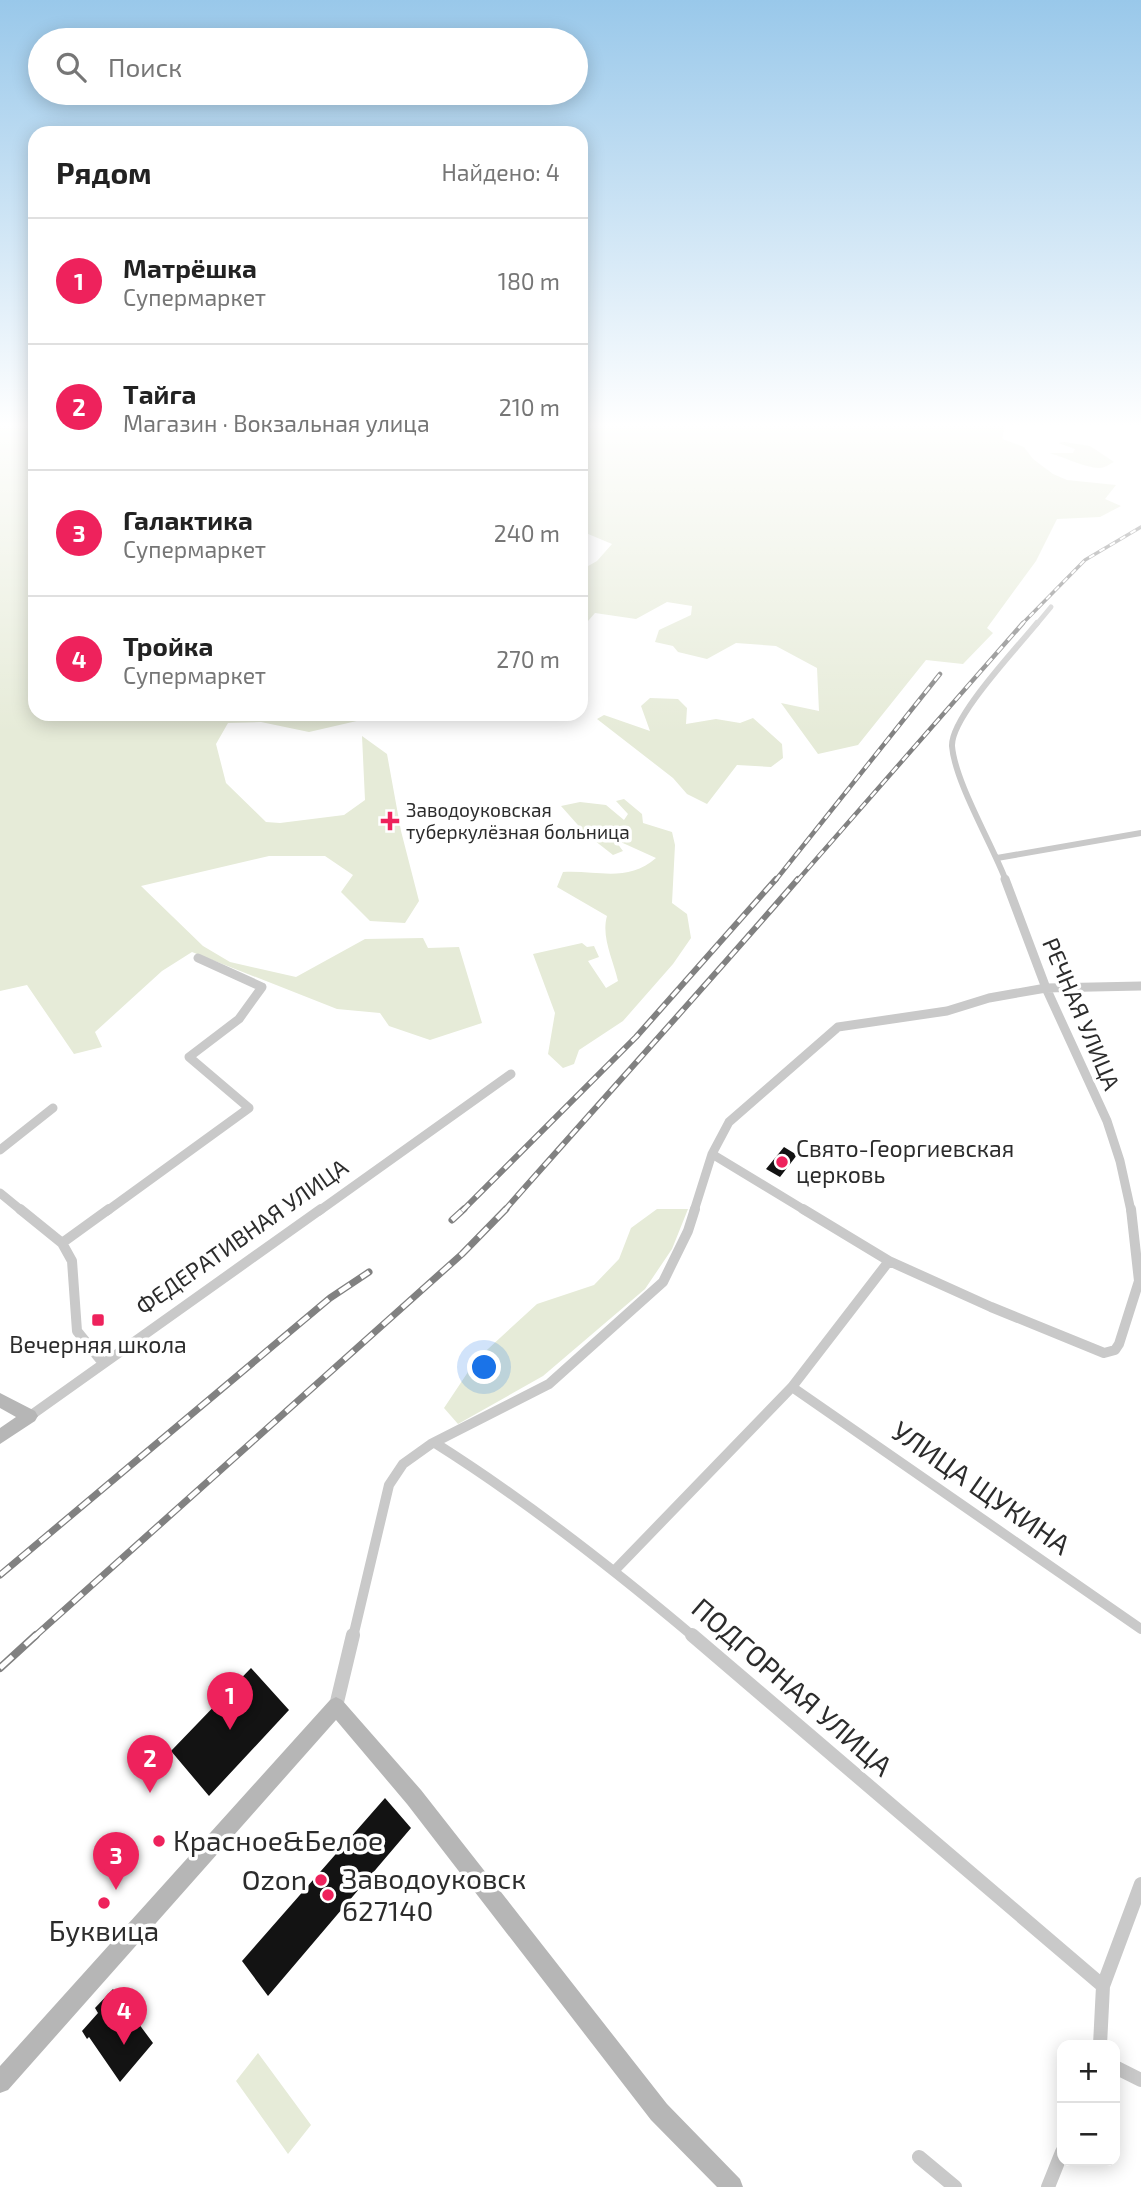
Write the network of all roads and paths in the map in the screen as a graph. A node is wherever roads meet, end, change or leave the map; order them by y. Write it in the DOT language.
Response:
graph roads {
  1 [pos="1051,607"];
  2 [pos="956,728"];
  3 [pos="1141,834"];
  4 [pos="997,858"];
  5 [pos="198,958"];
  6 [pos="1141,986"];
  7 [pos="1046,988"];
  8 [pos="511,1074"];
  9 [pos="53,1108"];
  10 [pos="0,1150"];
  11 [pos="712,1154"];
  12 [pos="0,1193"];
  13 [pos="62,1244"];
  14 [pos="888,1261"];
  15 [pos="1104,1353"];
  16 [pos="103,1363"];
  17 [pos="792,1387"];
  18 [pos="0,1400"];
  19 [pos="30,1416"];
  20 [pos="0,1437"];
  21 [pos="435,1443"];
  22 [pos="615,1570"];
  23 [pos="1141,1629"];
  24 [pos="336,1706"];
  25 [pos="1141,1884"];
  26 [pos="1103,1986"];
  27 [pos="1100,2040"];
  28 [pos="1120,2070"];
  29 [pos="1141,2080"];
  30 [pos="0,2082"];
  31 [pos="919,2157"];
  32 [pos="1057,2164"];
  33 [pos="732,2187"];
  34 [pos="955,2187"];
  35 [pos="1048,2187"];
  1 -- 2 [label="street"];
  2 -- 4 [label="street, РЕЧНАЯ УЛИЦА"];
  3 -- 4 [label="street"];
  4 -- 7 [label="street, РЕЧНАЯ УЛИЦА"];
  5 -- 13 [label="street"];
  6 -- 7 [label="street"];
  7 -- 11 [label="street"];
  7 -- 15 [label="street, РЕЧНАЯ УЛИЦА"];
  8 -- 16 [label="street, ФЕДЕРАТИВНАЯ УЛИЦА"];
  9 -- 10 [label="street"];
  11 -- 14 [label="street"];
  11 -- 21 [label="street"];
  12 -- 13 [label="street"];
  13 -- 16 [label="street"];
  14 -- 15 [label="street"];
  14 -- 17 [label="street"];
  16 -- 19 [label="street, ФЕДЕРАТИВНАЯ УЛИЦА"];
  17 -- 22 [label="street"];
  17 -- 23 [label="street, УЛИЦА ЩУКИНА"];
  18 -- 19 [label="street"];
  19 -- 20 [label="street, ФЕДЕРАТИВНАЯ УЛИЦА"];
  21 -- 22 [label="street, ПОДГОРНАЯ УЛИЦА"];
  21 -- 24 [label="street"];
  22 -- 26 [label="street, ПОДГОРНАЯ УЛИЦА"];
  24 -- 30 [label="street"];
  24 -- 33 [label="street"];
  25 -- 26 [label="street"];
  26 -- 27 [label="street"];
  28 -- 29 [label="street"];
  31 -- 34 [label="street"];
  32 -- 35 [label="street"];
}
